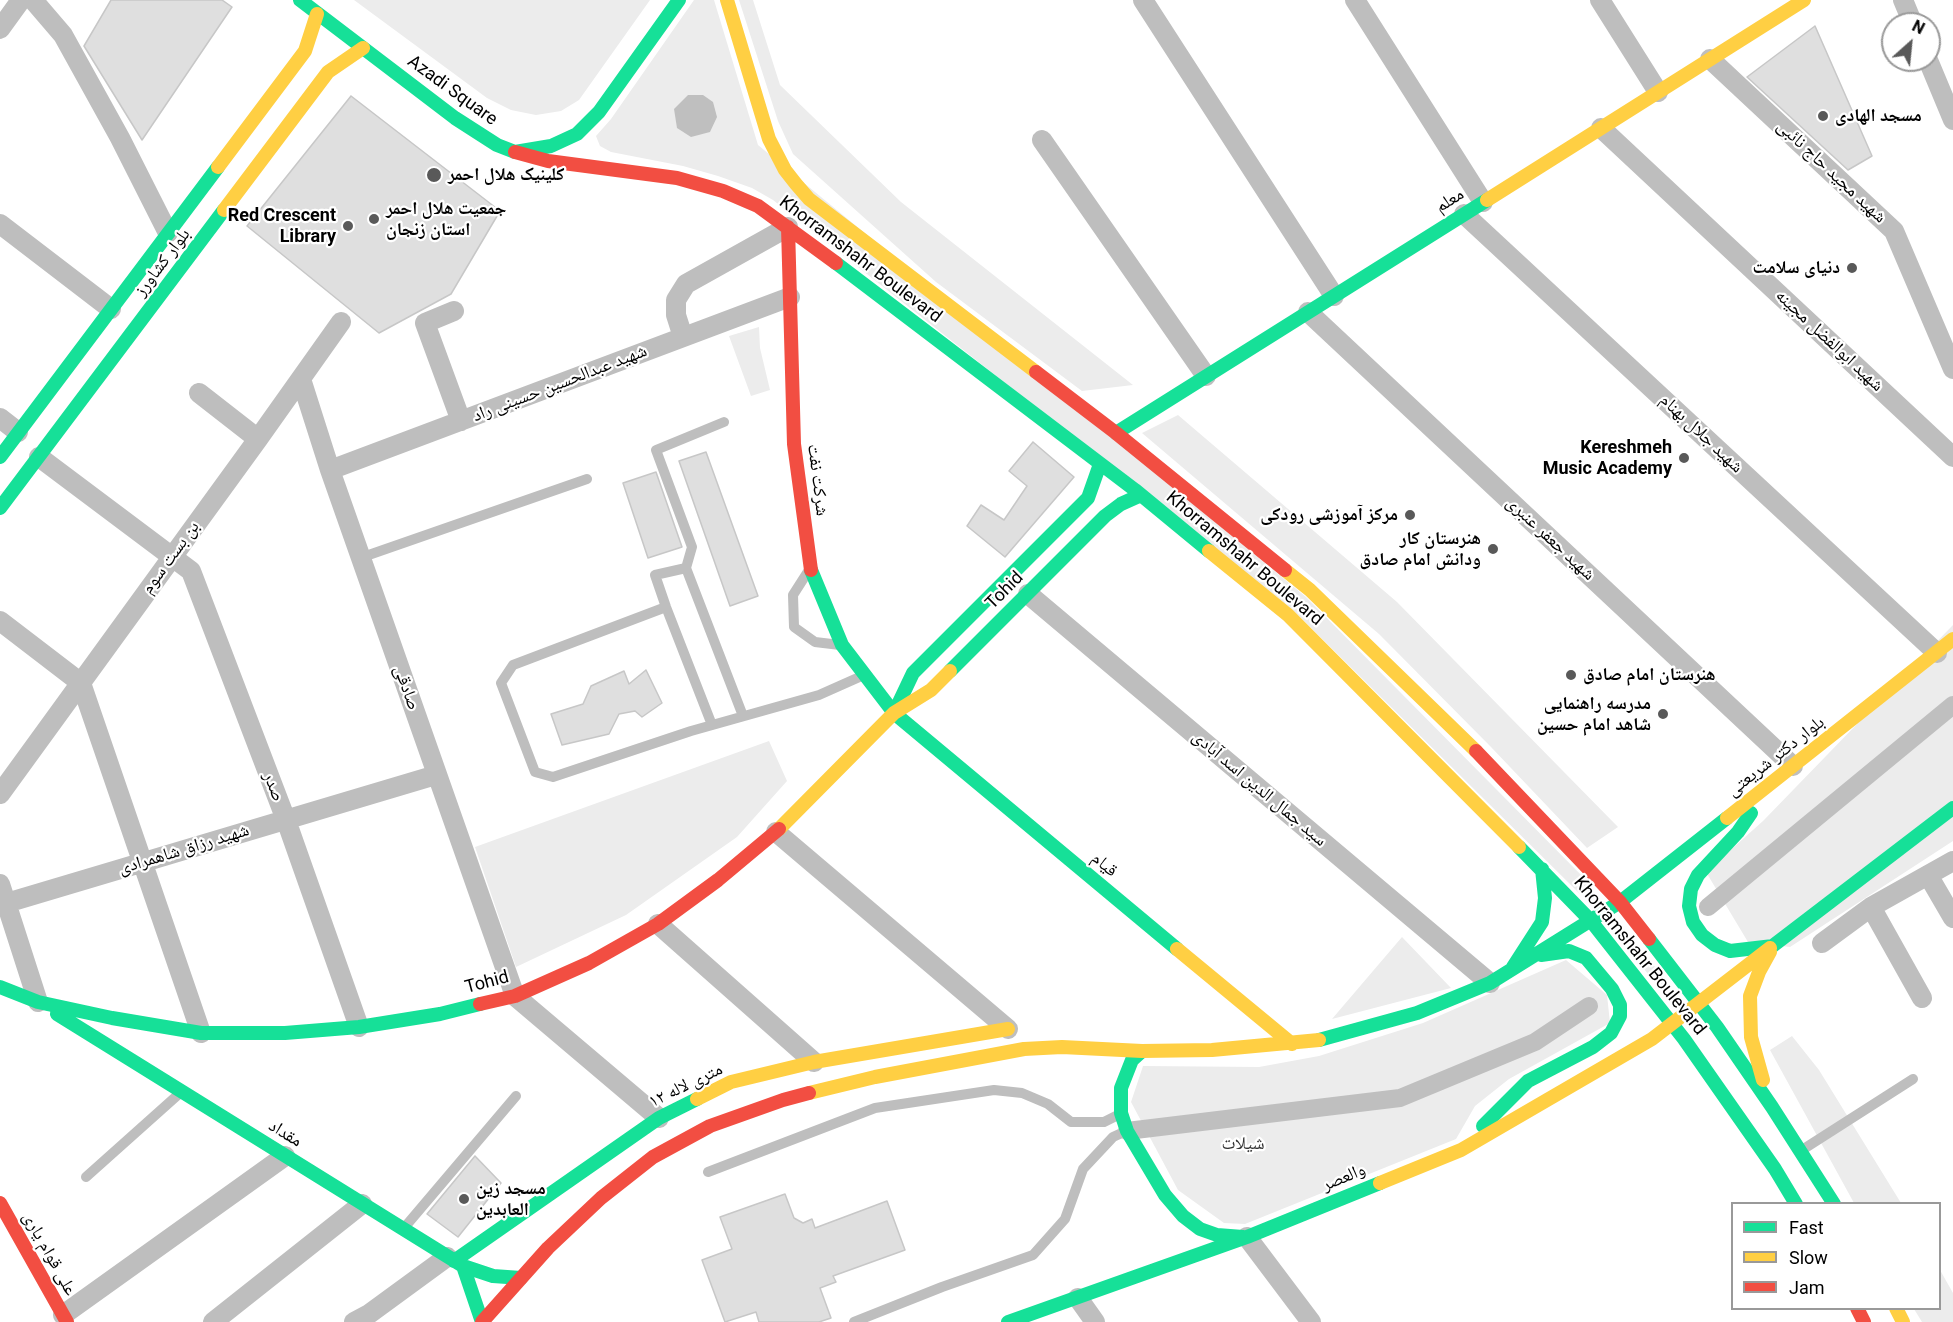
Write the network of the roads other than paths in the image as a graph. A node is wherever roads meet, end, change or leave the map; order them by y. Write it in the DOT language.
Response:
graph roads {
  1 [pos="21,0"];
  2 [pos="33,0"];
  3 [pos="300,0"];
  4 [pos="679,0"];
  5 [pos="727,0"];
  6 [pos="1143,0"];
  7 [pos="1355,0"];
  8 [pos="1600,0"];
  9 [pos="1804,0"];
  10 [pos="1783,6"];
  11 [pos="317,14"];
  12 [pos="0,29"];
  13 [pos="363,48"];
  14 [pos="1710,59"];
  15 [pos="318,60"];
  16 [pos="1933,72"];
  17 [pos="1658,92"];
  18 [pos="1953,120"];
  19 [pos="1601,128"];
  20 [pos="1042,140"];
  21 [pos="515,152"];
  22 [pos="1483,202"];
  23 [pos="1464,214"];
  24 [pos="0,224"];
  25 [pos="788,226"];
  26 [pos="168,233"];
  27 [pos="1334,296"];
  28 [pos="790,297"];
  29 [pos="111,309"];
  30 [pos="454,311"];
  31 [pos="1308,312"];
  32 [pos="341,322"];
  33 [pos="683,337"];
  34 [pos="1953,369"];
  35 [pos="1206,376"];
  36 [pos="301,379"];
  37 [pos="199,393"];
  38 [pos="0,418"];
  39 [pos="461,421"];
  40 [pos="724,422"];
  41 [pos="18,432"];
  42 [pos="1116,433"];
  43 [pos="258,440"];
  44 [pos="0,457"];
  45 [pos="39,457"];
  46 [pos="1953,457"];
  47 [pos="1100,464"];
  48 [pos="330,471"];
  49 [pos="587,479"];
  50 [pos="1141,495"];
  51 [pos="1088,498"];
  52 [pos="0,508"];
  53 [pos="1106,516"];
  54 [pos="173,557"];
  55 [pos="360,558"];
  56 [pos="810,567"];
  57 [pos="686,568"];
  58 [pos="1028,594"];
  59 [pos="666,607"];
  60 [pos="0,621"];
  61 [pos="1953,639"];
  62 [pos="842,645"];
  63 [pos="1937,653"];
  64 [pos="864,675"];
  65 [pos="81,683"];
  66 [pos="894,713"];
  67 [pos="743,716"];
  68 [pos="712,725"];
  69 [pos="1793,766"];
  70 [pos="436,775"];
  71 [pos="1773,782"];
  72 [pos="0,794"];
  73 [pos="1953,808"];
  74 [pos="286,820"];
  75 [pos="776,832"];
  76 [pos="1953,861"];
  77 [pos="142,863"];
  78 [pos="1542,869"];
  79 [pos="1928,875"];
  80 [pos="0,884"];
  81 [pos="1620,902"];
  82 [pos="3,904"];
  83 [pos="1871,907"];
  84 [pos="1953,918"];
  85 [pos="1591,921"];
  86 [pos="658,924"];
  87 [pos="1822,944"];
  88 [pos="1774,946"];
  89 [pos="1538,955"];
  90 [pos="1510,971"];
  91 [pos="1490,983"];
  92 [pos="0,987"];
  93 [pos="515,996"];
  94 [pos="1922,998"];
  95 [pos="38,1002"];
  96 [pos="1700,1003"];
  97 [pos="1672,1023"];
  98 [pos="359,1027"];
  99 [pos="1008,1029"];
  100 [pos="201,1033"];
  101 [pos="1292,1044"];
  102 [pos="1142,1051"];
  103 [pos="814,1062"];
  104 [pos="1913,1079"];
  105 [pos="182,1091"];
  106 [pos="516,1096"];
  107 [pos="1772,1107"];
  108 [pos="1120,1113"];
  109 [pos="659,1118"];
  110 [pos="1126,1131"];
  111 [pos="1461,1150"];
  112 [pos="1801,1151"];
  113 [pos="285,1156"];
  114 [pos="708,1172"];
  115 [pos="86,1177"];
  116 [pos="1795,1202"];
  117 [pos="1833,1202"];
  118 [pos="0,1203"];
  119 [pos="362,1204"];
  120 [pos="403,1229"];
  121 [pos="1247,1237"];
  122 [pos="455,1262"];
  123 [pos="521,1278"];
  124 [pos="1078,1298"];
  125 [pos="65,1318"];
  126 [pos="213,1322"];
  127 [pos="354,1322"];
  128 [pos="482,1322"];
  129 [pos="854,1322"];
  130 [pos="1008,1322"];
  131 [pos="1095,1322"];
  132 [pos="1311,1322"];
  1 -- 12 [label="street"];
  2 -- 26 [label="street"];
  3 -- 11 [label="main road, Azadi Square"];
  4 -- 21 [label="main road"];
  5 -- 42 [label="main road, Khorramshahr Boulevard"];
  6 -- 27 [label="street"];
  7 -- 22 [label="street"];
  8 -- 17 [label="street"];
  9 -- 10 [label="main road, معلم"];
  10 -- 14 [label="main road, معلم"];
  11 -- 13 [label="main road, Azadi Square"];
  11 -- 15 [label="main road, بلوار کشاورز"];
  13 -- 15 [label="main road, بلوار کشاورز"];
  13 -- 21 [label="main road, Azadi Square"];
  14 -- 17 [label="main road, معلم"];
  14 -- 34 [label="street, شهید مجید حاج نائبی"];
  15 -- 26 [label="main road, بلوار کشاورز"];
  15 -- 45 [label="main road, بلوار کشاورز"];
  16 -- 18 [label="street"];
  17 -- 19 [label="main road, معلم"];
  19 -- 22 [label="main road, معلم"];
  19 -- 46 [label="street, شهید ابوالفضل مجینه"];
  20 -- 35 [label="street"];
  21 -- 25 [label="main road, Khorramshahr Boulevard"];
  22 -- 23 [label="main road, معلم"];
  23 -- 27 [label="main road, معلم"];
  23 -- 63 [label="street, شهید جلال بهنام"];
  24 -- 29 [label="street"];
  25 -- 28 [label="main road, شرکت نفت"];
  25 -- 33 [label="street"];
  25 -- 47 [label="main road, Khorramshahr Boulevard"];
  26 -- 29 [label="main road, بلوار کشاورز"];
  27 -- 31 [label="main road, معلم"];
  28 -- 33 [label="street, شهید عبدالحسین حسینی راد"];
  28 -- 56 [label="main road, شرکت نفت"];
  29 -- 41 [label="main road, بلوار کشاورز"];
  30 -- 39 [label="street"];
  31 -- 35 [label="main road, معلم"];
  31 -- 69 [label="street, شهید جعفر عنبری"];
  32 -- 36 [label="street, بن بست سوم"];
  33 -- 39 [label="street, شهید عبدالحسین حسینی راد"];
  35 -- 42 [label="main road, معلم"];
  36 -- 43 [label="street, بن بست سوم"];
  36 -- 48 [label="street, صادقی"];
  37 -- 43 [label="street"];
  38 -- 41 [label="street"];
  39 -- 48 [label="street, شهید عبدالحسین حسینی راد"];
  40 -- 57 [label="lane"];
  41 -- 44 [label="main road, بلوار کشاورز"];
  42 -- 81 [label="main road, Khorramshahr Boulevard"];
  43 -- 54 [label="street, بن بست سوم"];
  45 -- 52 [label="main road, بلوار کشاورز"];
  45 -- 54 [label="street, صدر"];
  47 -- 50 [label="main road, Khorramshahr Boulevard"];
  47 -- 51 [label="main road, Tohid"];
  48 -- 55 [label="street, صادقی"];
  49 -- 55 [label="lane"];
  50 -- 53 [label="main road, Tohid"];
  50 -- 78 [label="main road, Khorramshahr Boulevard"];
  51 -- 53 [label="main road"];
  51 -- 66 [label="main road, Tohid"];
  53 -- 58 [label="main road, Tohid"];
  54 -- 65 [label="street, بن بست سوم"];
  54 -- 74 [label="street, صدر"];
  55 -- 70 [label="street, صادقی"];
  56 -- 62 [label="main road, شرکت نفت"];
  56 -- 62 [label="lane"];
  57 -- 59 [label="lane"];
  57 -- 67 [label="lane"];
  58 -- 66 [label="main road, Tohid"];
  58 -- 91 [label="street, سید جمال الدین اسد آبادی"];
  59 -- 68 [label="lane"];
  59 -- 68 [label="lane"];
  60 -- 65 [label="street"];
  61 -- 63 [label="main road, بلوار دکتر شریعتی"];
  62 -- 64 [label="main road, شرکت نفت"];
  63 -- 69 [label="main road, بلوار دکتر شریعتی"];
  64 -- 66 [label="main road, شرکت نفت"];
  64 -- 67 [label="lane"];
  65 -- 72 [label="street, بن بست سوم"];
  65 -- 77 [label="street"];
  66 -- 75 [label="main road, Tohid"];
  66 -- 101 [label="main road, قیام"];
  67 -- 68 [label="lane"];
  69 -- 71 [label="main road, بلوار دکتر شریعتی"];
  70 -- 74 [label="street, شهید رزاق شاهمرادی"];
  70 -- 93 [label="street, صادقی"];
  71 -- 81 [label="main road, بلوار دکتر شریعتی"];
  71 -- 88 [label="main road"];
  73 -- 88 [label="main road"];
  74 -- 77 [label="street, شهید رزاق شاهمرادی"];
  74 -- 98 [label="street, صدر"];
  75 -- 86 [label="main road, Tohid"];
  75 -- 99 [label="street"];
  76 -- 79 [label="street"];
  77 -- 82 [label="street, شهید رزاق شاهمرادی"];
  77 -- 100 [label="street"];
  78 -- 85 [label="main road, Khorramshahr Boulevard"];
  78 -- 90 [label="main road"];
  79 -- 83 [label="street"];
  79 -- 84 [label="street"];
  80 -- 82 [label="street"];
  81 -- 85 [label="main road, بلوار دکتر شریعتی"];
  81 -- 96 [label="main road, Khorramshahr Boulevard"];
  82 -- 95 [label="street"];
  83 -- 87 [label="street"];
  83 -- 94 [label="street"];
  85 -- 89 [label="main road, بلوار دکتر شریعتی"];
  85 -- 97 [label="main road, Khorramshahr Boulevard"];
  86 -- 93 [label="main road, Tohid"];
  86 -- 103 [label="street"];
  88 -- 96 [label="main road"];
  88 -- 107 [label="main road"];
  89 -- 90 [label="main road, بلوار دکتر شریعتی"];
  89 -- 111 [label="main road"];
  90 -- 91 [label="main road, بلوار دکتر شریعتی"];
  91 -- 101 [label="main road, بلوار دکتر شریعتی"];
  92 -- 95 [label="main road, Tohid"];
  93 -- 98 [label="main road, Tohid"];
  93 -- 109 [label="street"];
  95 -- 100 [label="main road, Tohid"];
  95 -- 105 [label="main road, مقداد"];
  96 -- 97 [label="main road"];
  96 -- 107 [label="main road, Khorramshahr Boulevard"];
  97 -- 111 [label="main road, والعصر"];
  97 -- 116 [label="main road, Khorramshahr Boulevard"];
  98 -- 100 [label="main road, Tohid"];
  99 -- 103 [label="main road, ۱۲ متری لاله"];
  101 -- 102 [label="main road, بلوار دکتر شریعتی"];
  102 -- 108 [label="main road"];
  102 -- 123 [label="main road, بلوار دکتر شریعتی"];
  103 -- 109 [label="main road, ۱۲ متری لاله"];
  104 -- 112 [label="lane"];
  105 -- 113 [label="main road, مقداد"];
  105 -- 115 [label="lane"];
  106 -- 120 [label="lane"];
  107 -- 112 [label="main road, Khorramshahr Boulevard"];
  108 -- 110 [label="main road"];
  108 -- 114 [label="lane"];
  109 -- 122 [label="main road, ۱۲ متری لاله"];
  110 -- 121 [label="main road"];
  110 -- 129 [label="lane"];
  111 -- 121 [label="main road, والعصر"];
  112 -- 117 [label="main road, Khorramshahr Boulevard"];
  113 -- 119 [label="main road, مقداد"];
  113 -- 125 [label="street"];
  118 -- 125 [label="main road, علی قوام یاری"];
  119 -- 120 [label="main road, مقداد"];
  119 -- 126 [label="street"];
  120 -- 122 [label="main road, مقداد"];
  121 -- 124 [label="main road, والعصر"];
  121 -- 132 [label="street"];
  122 -- 123 [label="main road, مقداد"];
  122 -- 127 [label="street"];
  122 -- 128 [label="main road"];
  123 -- 128 [label="main road, بلوار دکتر شریعتی"];
  124 -- 130 [label="main road, والعصر"];
  124 -- 131 [label="street"];
}
